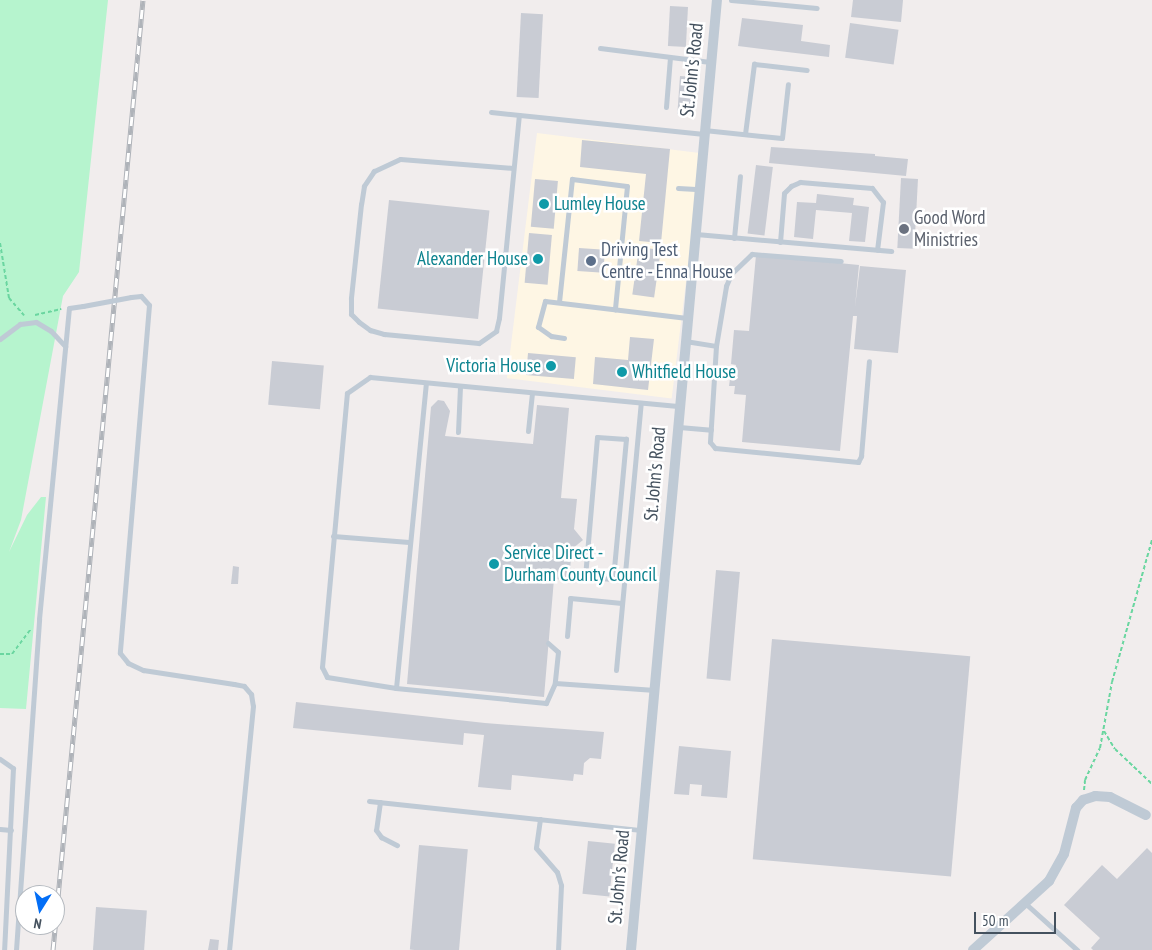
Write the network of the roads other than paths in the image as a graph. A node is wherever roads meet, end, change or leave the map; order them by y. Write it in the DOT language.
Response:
graph roads {
  1 [pos="716,0"];
  2 [pos="731,0"];
  3 [pos="817,8"];
  4 [pos="600,48"];
  5 [pos="670,57"];
  6 [pos="710,62"];
  7 [pos="807,70"];
  8 [pos="788,84"];
  9 [pos="666,107"];
  10 [pos="491,112"];
  11 [pos="519,115"];
  12 [pos="704,132"];
  13 [pos="745,134"];
  14 [pos="513,168"];
  15 [pos="740,176"];
  16 [pos="678,188"];
  17 [pos="700,189"];
  18 [pos="696,234"];
  19 [pos="734,238"];
  20 [pos="780,242"];
  21 [pos="877,250"];
  22 [pos="891,251"];
  23 [pos="841,261"];
  24 [pos="559,302"];
  25 [pos="615,309"];
  26 [pos="687,318"];
  27 [pos="564,338"];
  28 [pos="0,339"];
  29 [pos="684,341"];
  30 [pos="65,346"];
  31 [pos="716,346"];
  32 [pos="869,361"];
  33 [pos="426,383"];
  34 [pos="460,386"];
  35 [pos="532,393"];
  36 [pos="641,403"];
  37 [pos="678,406"];
  38 [pos="677,427"];
  39 [pos="710,430"];
  40 [pos="528,431"];
  41 [pos="458,432"];
  42 [pos="333,536"];
  43 [pos="409,542"];
  44 [pos="613,579"];
  45 [pos="624,580"];
  46 [pos="622,603"];
  47 [pos="567,636"];
  48 [pos="548,643"];
  49 [pos="616,670"];
  50 [pos="555,683"];
  51 [pos="396,688"];
  52 [pos="655,690"];
  53 [pos="0,759"];
  54 [pos="369,801"];
  55 [pos="380,802"];
  56 [pos="1149,817"];
  57 [pos="540,819"];
  58 [pos="0,829"];
  59 [pos="11,830"];
  60 [pos="641,830"];
  61 [pos="397,845"];
  62 [pos="1026,904"];
  63 [pos="4,950"];
  64 [pos="16,950"];
  65 [pos="228,950"];
  66 [pos="558,950"];
  67 [pos="631,950"];
  68 [pos="973,950"];
  69 [pos="1077,950"];
  1 -- 6 [label="street, St. John's Road"];
  2 -- 3 [label="lane"];
  4 -- 5 [label="lane"];
  5 -- 6 [label="lane"];
  5 -- 9 [label="lane"];
  6 -- 12 [label="street, St. John's Road"];
  7 -- 13 [label="lane"];
  8 -- 13 [label="lane"];
  10 -- 11 [label="lane"];
  11 -- 12 [label="lane"];
  11 -- 14 [label="lane"];
  12 -- 13 [label="lane"];
  12 -- 17 [label="street, St. John's Road"];
  14 -- 14 [label="lane"];
  15 -- 19 [label="lane"];
  16 -- 17 [label="lane"];
  17 -- 18 [label="street, St. John's Road"];
  18 -- 19 [label="lane"];
  18 -- 26 [label="street, St. John's Road"];
  19 -- 20 [label="lane"];
  20 -- 21 [label="lane"];
  20 -- 21 [label="lane"];
  21 -- 22 [label="lane"];
  23 -- 31 [label="lane"];
  24 -- 25 [label="lane"];
  24 -- 25 [label="lane"];
  24 -- 27 [label="lane"];
  25 -- 26 [label="lane"];
  26 -- 29 [label="street, St. John's Road"];
  28 -- 30 [label="lane"];
  29 -- 31 [label="lane"];
  29 -- 37 [label="street, St. John's Road"];
  30 -- 64 [label="lane"];
  30 -- 65 [label="lane, bridge"];
  31 -- 39 [label="lane"];
  32 -- 39 [label="lane"];
  33 -- 34 [label="lane"];
  33 -- 42 [label="lane"];
  33 -- 43 [label="lane"];
  34 -- 35 [label="lane"];
  34 -- 41 [label="lane"];
  35 -- 36 [label="lane"];
  35 -- 40 [label="lane"];
  36 -- 37 [label="lane"];
  36 -- 45 [label="lane"];
  37 -- 38 [label="street, St. John's Road"];
  38 -- 39 [label="lane"];
  38 -- 52 [label="street, St. John's Road"];
  42 -- 43 [label="lane"];
  42 -- 51 [label="lane"];
  43 -- 51 [label="lane"];
  44 -- 45 [label="lane"];
  45 -- 46 [label="lane"];
  46 -- 47 [label="lane"];
  46 -- 49 [label="lane"];
  48 -- 50 [label="lane"];
  50 -- 51 [label="lane"];
  50 -- 52 [label="lane"];
  52 -- 60 [label="street, St. John's Road"];
  53 -- 59 [label="lane"];
  54 -- 55 [label="lane"];
  55 -- 57 [label="lane"];
  55 -- 61 [label="lane"];
  56 -- 62 [label="street"];
  57 -- 60 [label="lane"];
  57 -- 66 [label="lane"];
  58 -- 59 [label="lane"];
  59 -- 63 [label="lane"];
  60 -- 67 [label="street, St. John's Road"];
  62 -- 68 [label="street"];
  62 -- 69 [label="lane"];
}
